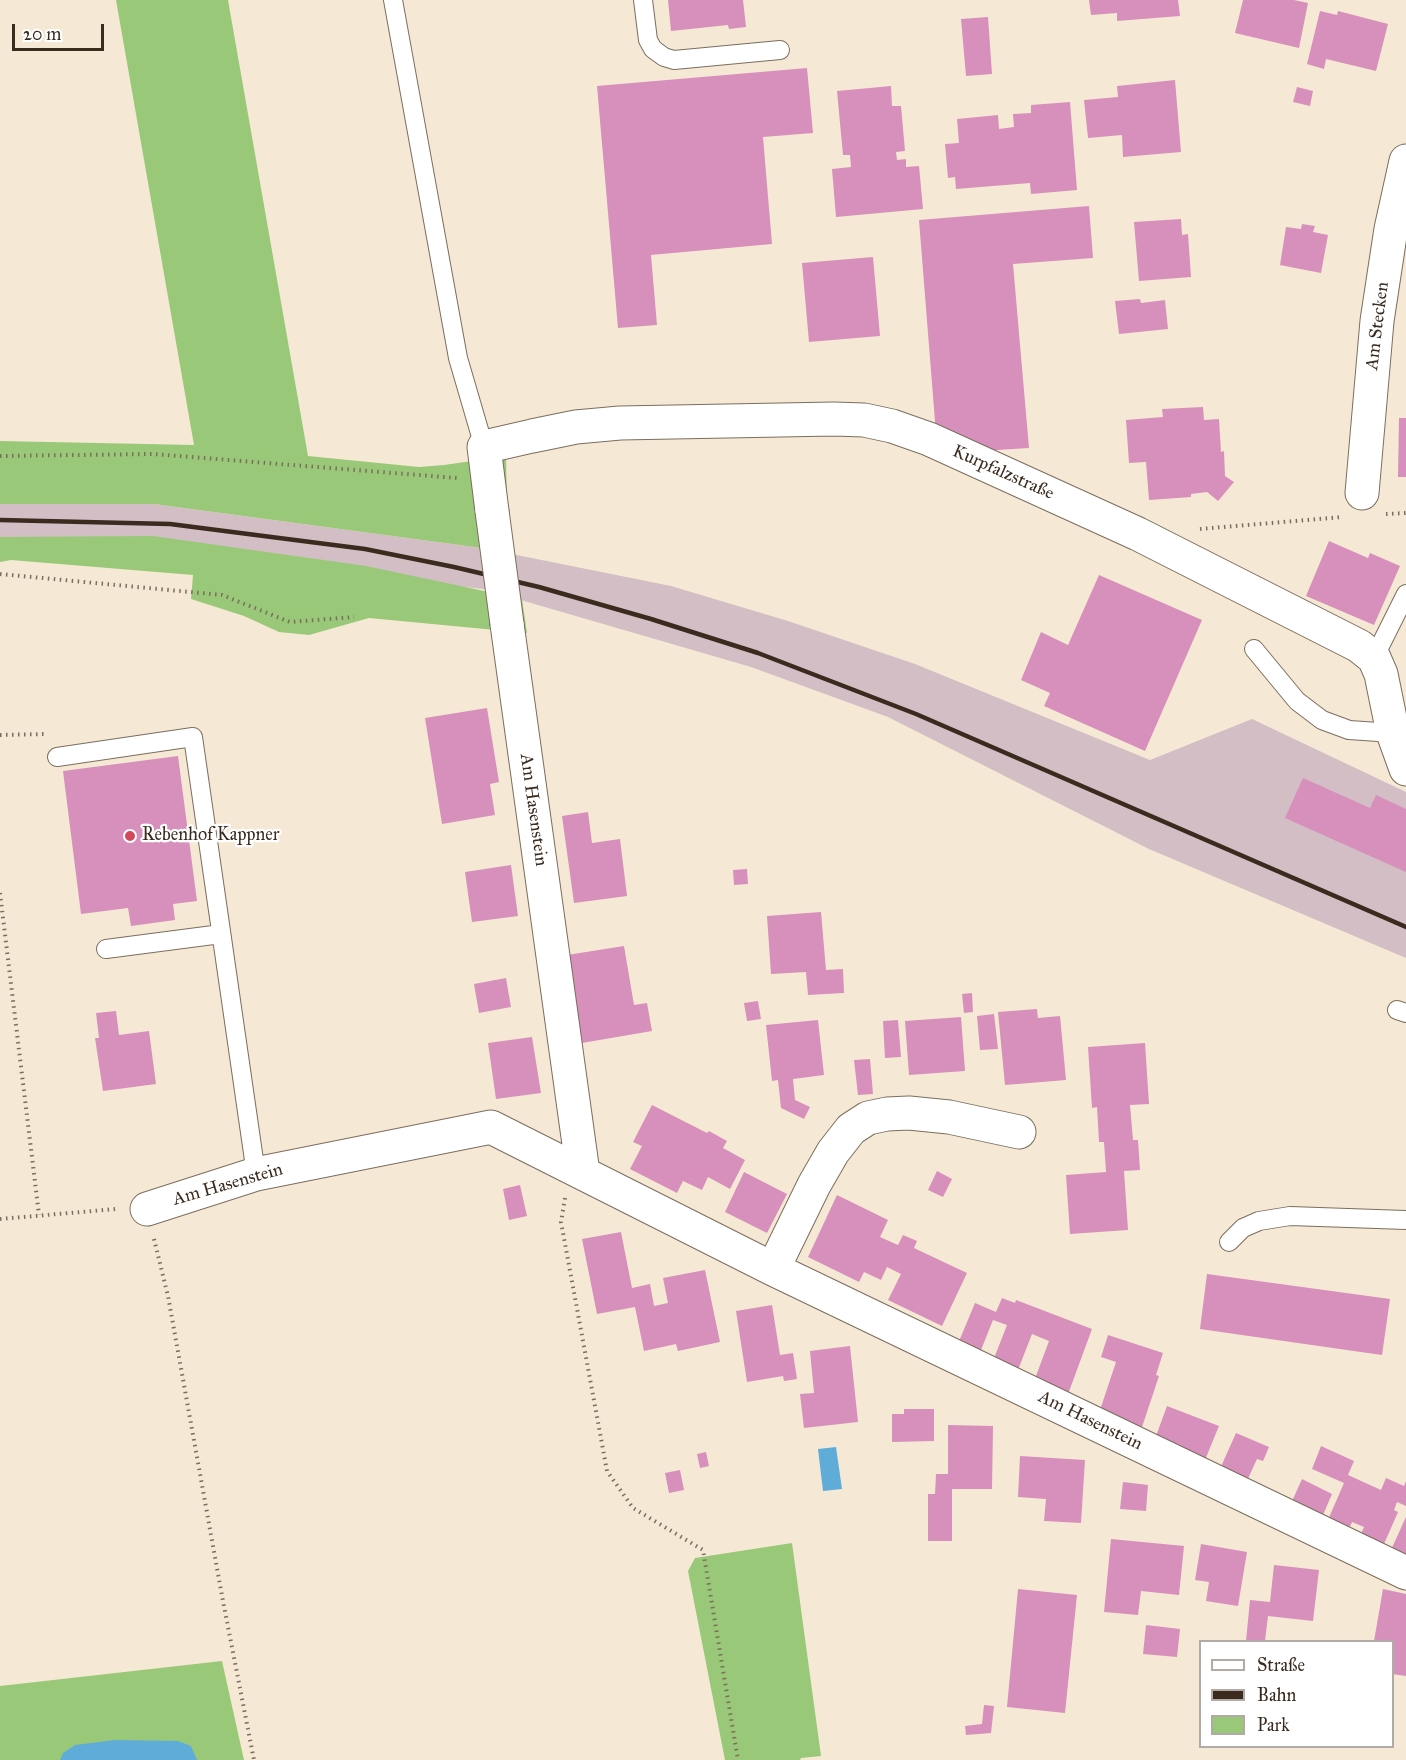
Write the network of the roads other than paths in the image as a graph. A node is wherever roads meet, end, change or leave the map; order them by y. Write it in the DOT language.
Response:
graph roads {
  1 [pos="393,0"];
  2 [pos="644,0"];
  3 [pos="780,51"];
  4 [pos="1406,161"];
  5 [pos="484,447"];
  6 [pos="1366,508"];
  7 [pos="1406,594"];
  8 [pos="1254,649"];
  9 [pos="1374,658"];
  10 [pos="1393,733"];
  11 [pos="57,757"];
  12 [pos="1406,769"];
  13 [pos="220,934"];
  14 [pos="106,948"];
  15 [pos="1019,1132"];
  16 [pos="576,1170"];
  17 [pos="256,1174"];
  18 [pos="147,1209"];
  19 [pos="1406,1220"];
  20 [pos="1229,1242"];
  21 [pos="773,1269"];
  22 [pos="1406,1573"];
  1 -- 5 [label="lane"];
  2 -- 3 [label="lane"];
  4 -- 6 [label="street, Am Stecken"];
  5 -- 9 [label="street, Kurpfalzstraße"];
  5 -- 16 [label="street, Am Hasenstein, bridge"];
  7 -- 9 [label="lane"];
  8 -- 10 [label="lane"];
  9 -- 10 [label="street"];
  10 -- 12 [label="street"];
  11 -- 13 [label="lane"];
  13 -- 14 [label="lane"];
  13 -- 17 [label="lane"];
  15 -- 21 [label="street"];
  16 -- 17 [label="street, Am Hasenstein"];
  16 -- 21 [label="street, Am Hasenstein"];
  17 -- 18 [label="street, Am Hasenstein"];
  19 -- 20 [label="lane"];
  21 -- 22 [label="street, Am Hasenstein"];
}
